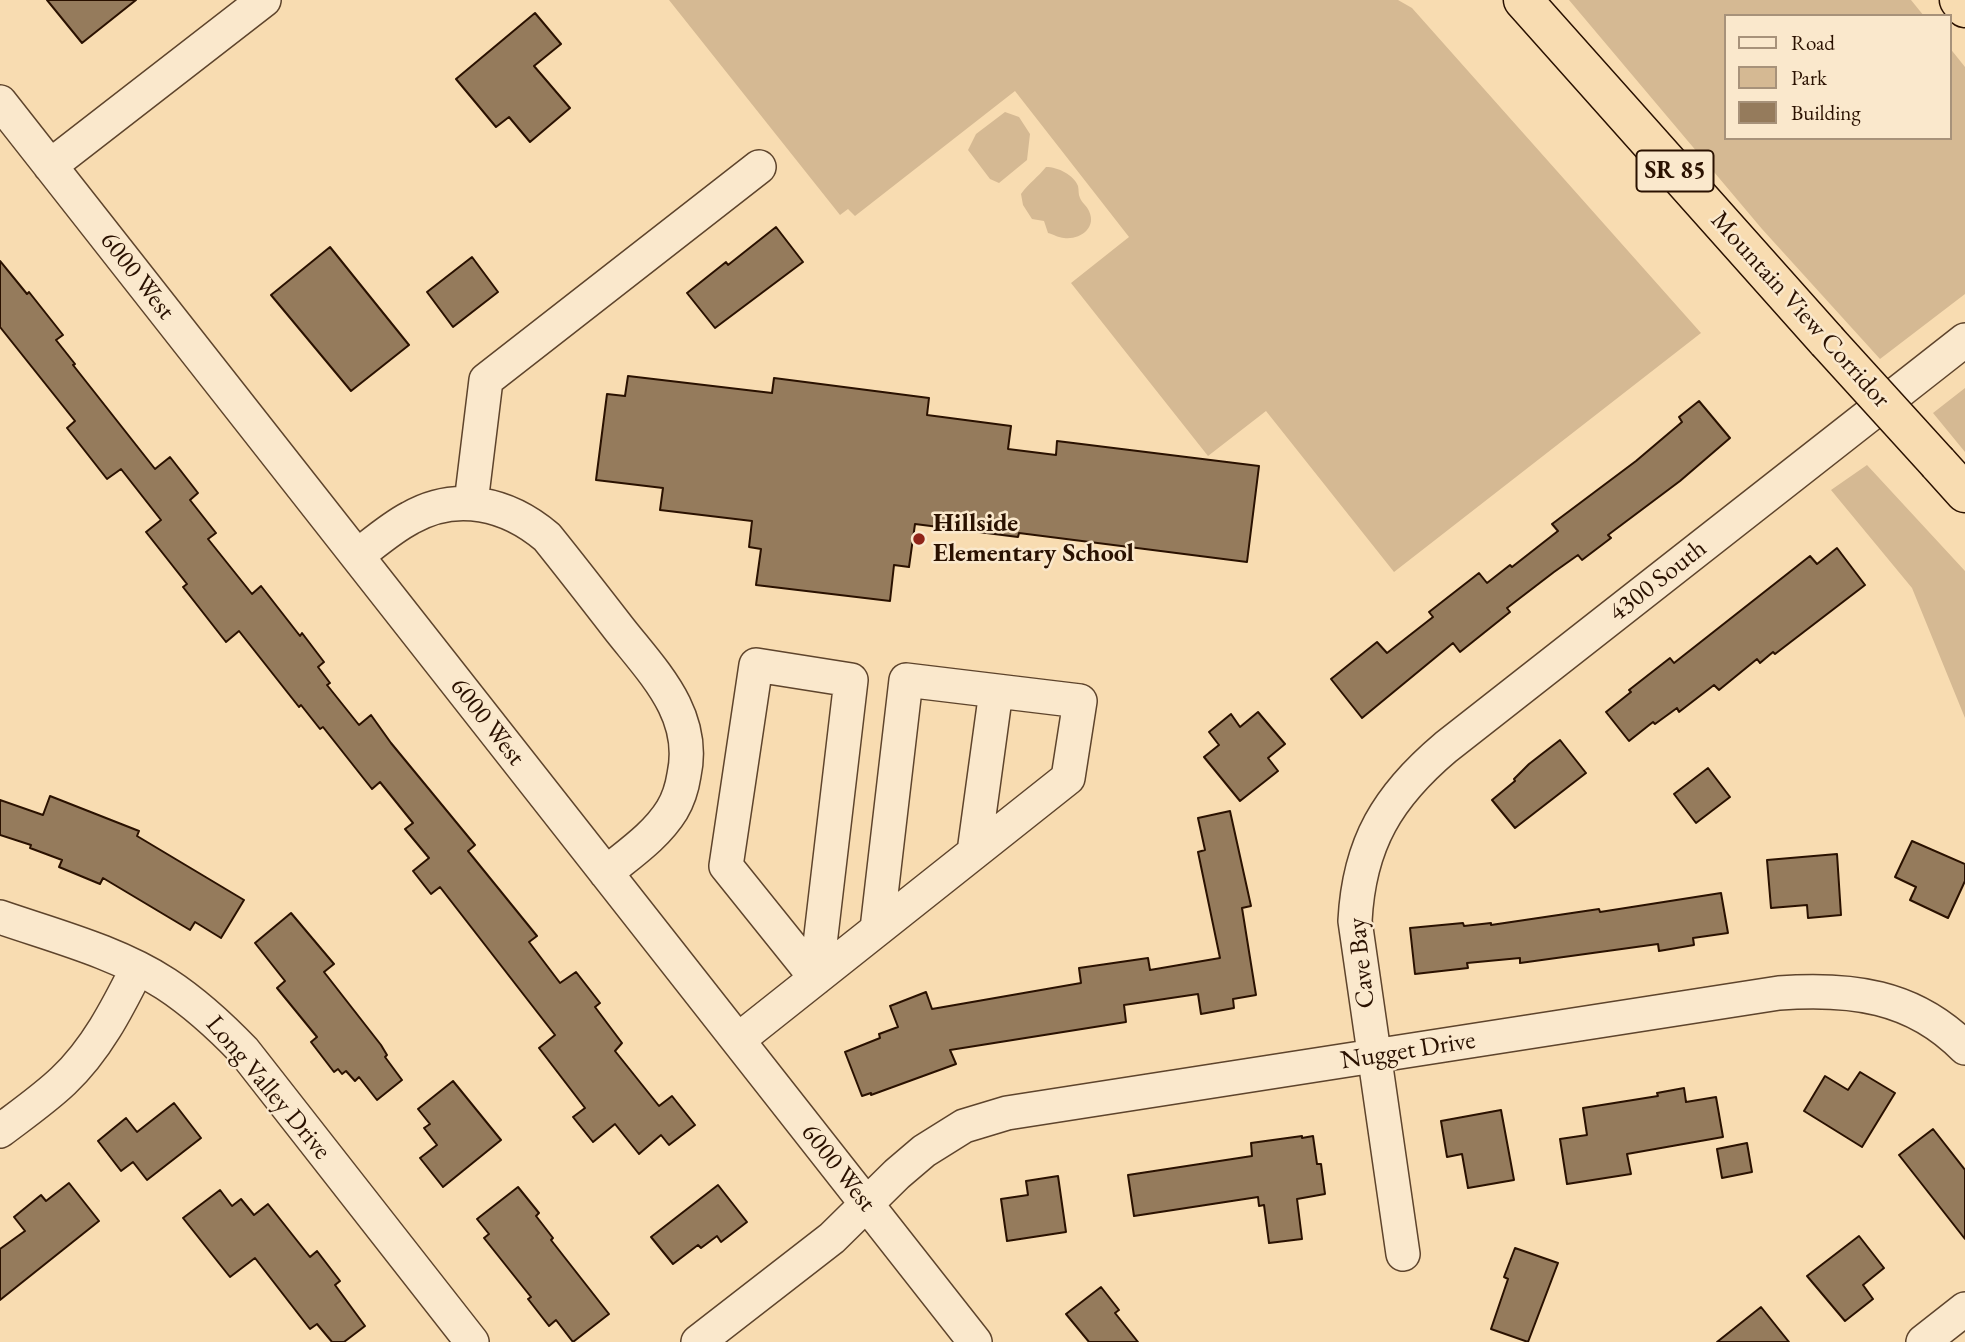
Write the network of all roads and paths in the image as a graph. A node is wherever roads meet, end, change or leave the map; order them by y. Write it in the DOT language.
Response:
graph roads {
  1 [pos="264,0"];
  2 [pos="1523,0"];
  3 [pos="1959,0"];
  4 [pos="1965,8"];
  5 [pos="0,102"];
  6 [pos="50,166"];
  7 [pos="759,167"];
  8 [pos="1965,340"];
  9 [pos="1965,493"];
  10 [pos="471,503"];
  11 [pos="357,556"];
  12 [pos="996,691"];
  13 [pos="1371,840"];
  14 [pos="974,852"];
  15 [pos="606,873"];
  16 [pos="0,917"];
  17 [pos="877,929"];
  18 [pos="138,969"];
  19 [pos="816,978"];
  20 [pos="738,1040"];
  21 [pos="1965,1048"];
  22 [pos="1375,1056"];
  23 [pos="0,1131"];
  24 [pos="866,1204"];
  25 [pos="1403,1254"];
  26 [pos="1965,1309"];
  27 [pos="472,1342"];
  28 [pos="698,1342"];
  29 [pos="975,1342"];
  30 [pos="1923,1342"];
  1 -- 6 [label="street"];
  2 -- 9 [label="highway, Mountain View Corridor / SR 85, bridge"];
  3 -- 4 [label="highway"];
  5 -- 6 [label="street, 6000 West"];
  6 -- 11 [label="street, 6000 West"];
  7 -- 10 [label="street"];
  8 -- 13 [label="street, 4300 South"];
  10 -- 11 [label="street"];
  10 -- 15 [label="street"];
  11 -- 15 [label="street, 6000 West"];
  12 -- 14 [label="street"];
  12 -- 14 [label="street"];
  12 -- 17 [label="street"];
  13 -- 22 [label="street, Cave Bay"];
  14 -- 17 [label="street"];
  15 -- 20 [label="street, 6000 West"];
  16 -- 18 [label="street, Long Valley Drive"];
  17 -- 19 [label="street"];
  18 -- 23 [label="street"];
  18 -- 27 [label="street, Long Valley Drive"];
  19 -- 19 [label="street"];
  19 -- 20 [label="street"];
  20 -- 24 [label="street, 6000 West"];
  21 -- 22 [label="street, Nugget Drive"];
  22 -- 24 [label="street, Nugget Drive"];
  22 -- 25 [label="street, Cave Bay"];
  24 -- 28 [label="street, Nugget Drive"];
  24 -- 29 [label="street, 6000 West"];
  26 -- 30 [label="street"];
}
